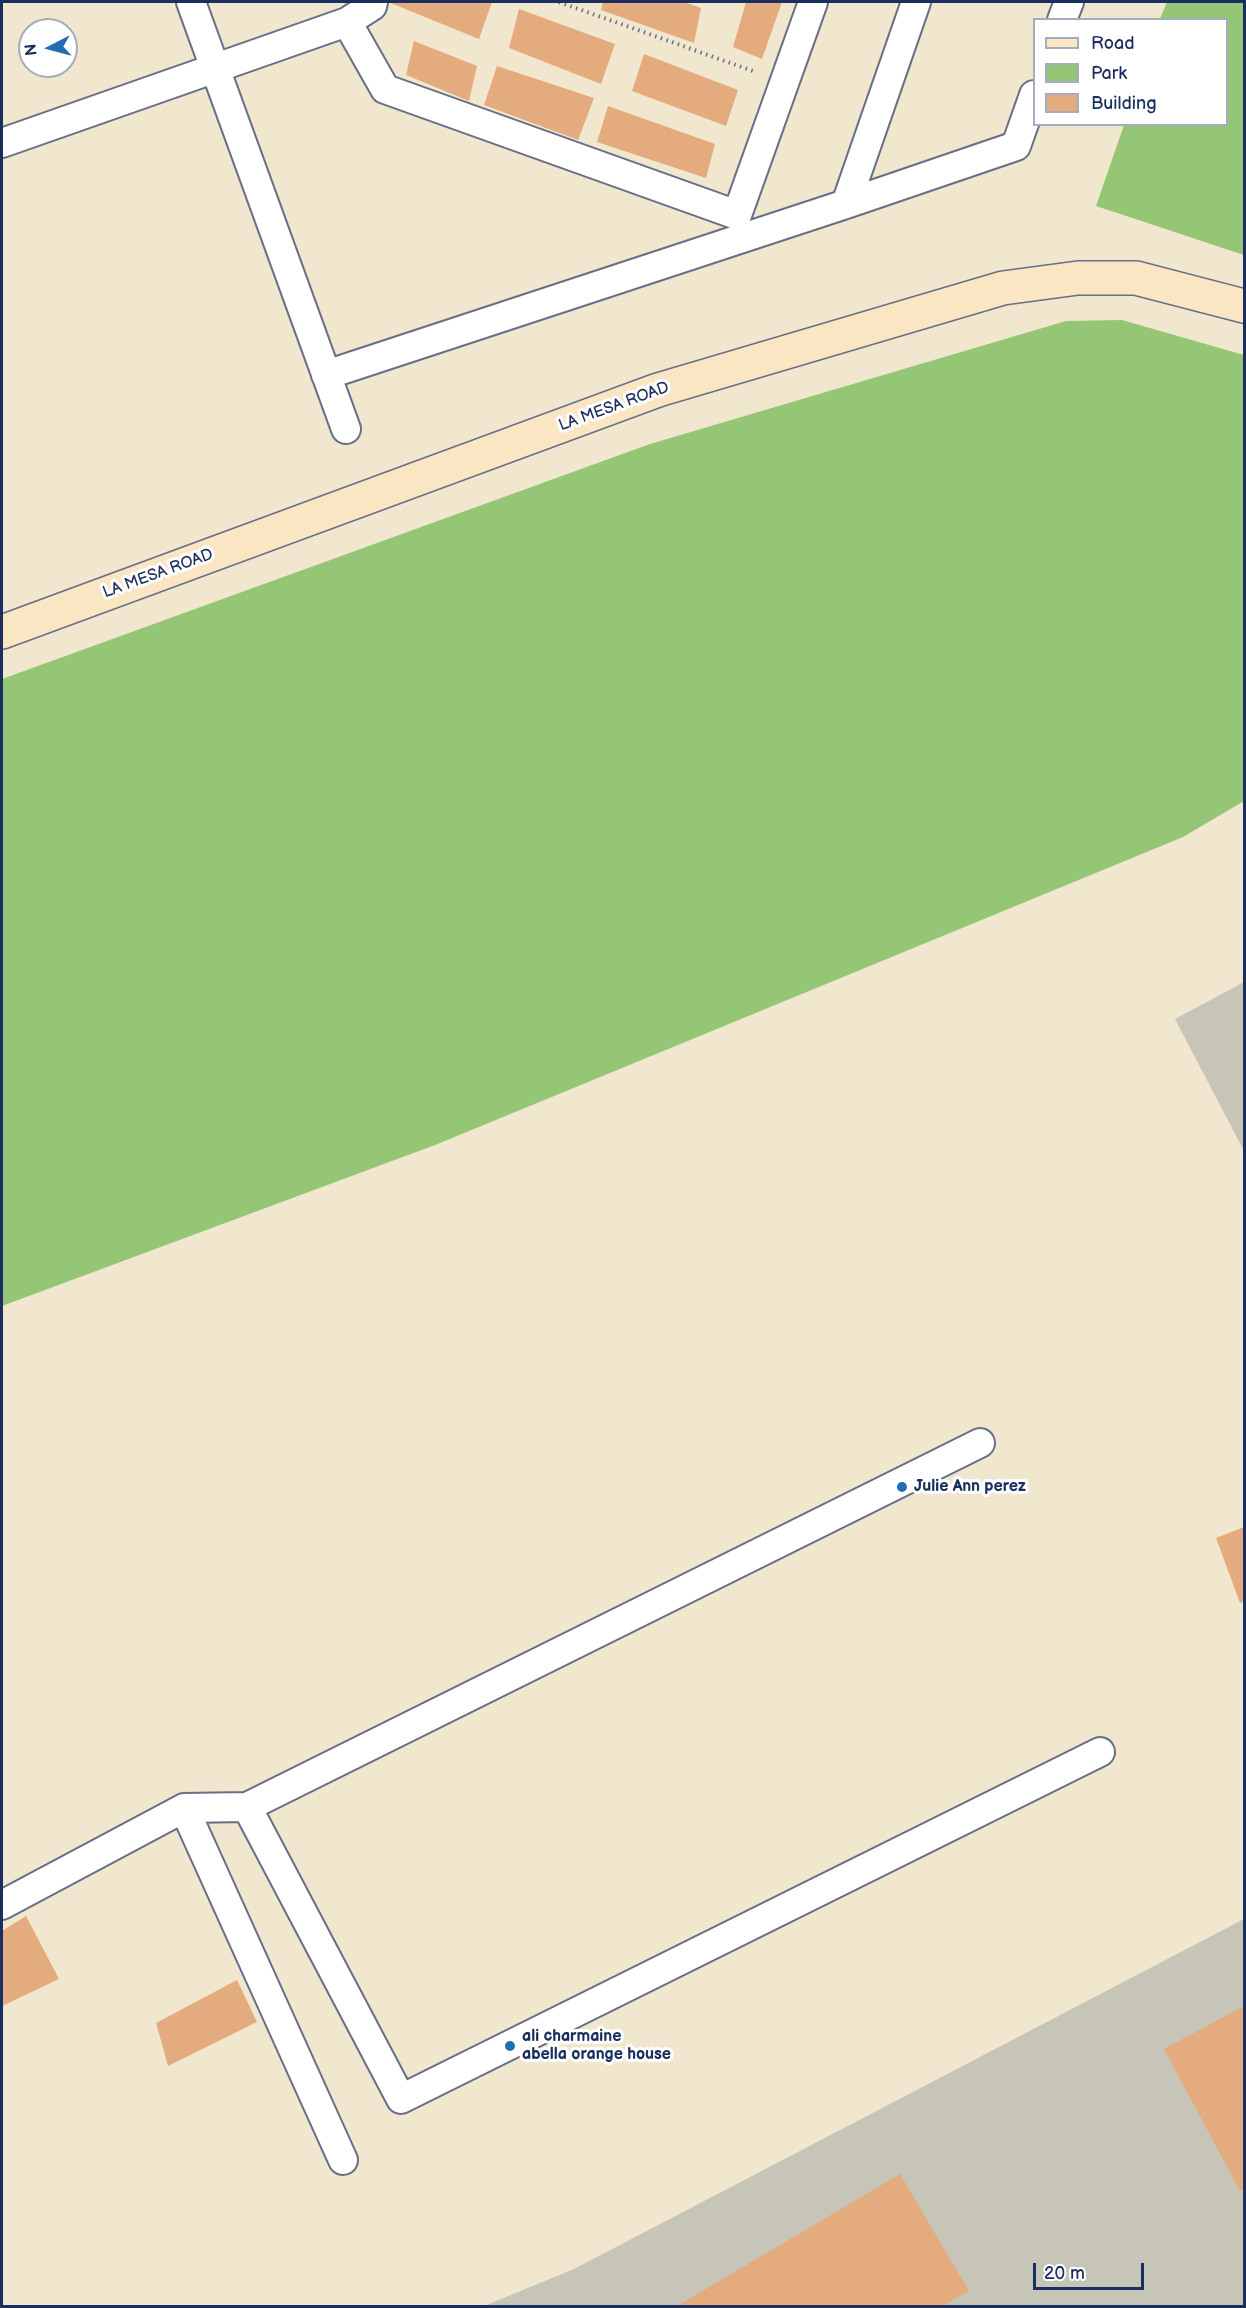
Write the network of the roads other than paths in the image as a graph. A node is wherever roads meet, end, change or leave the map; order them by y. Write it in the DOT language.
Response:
graph roads {
  1 [pos="191,2"];
  2 [pos="373,2"];
  3 [pos="813,2"];
  4 [pos="916,2"];
  5 [pos="1069,2"];
  6 [pos="1063,18"];
  7 [pos="347,22"];
  8 [pos="216,69"];
  9 [pos="1033,100"];
  10 [pos="2,143"];
  11 [pos="846,204"];
  12 [pos="1245,306"];
  13 [pos="326,375"];
  14 [pos="346,429"];
  15 [pos="2,632"];
  16 [pos="980,1443"];
  17 [pos="1100,1752"];
  18 [pos="247,1807"];
  19 [pos="184,1808"];
  20 [pos="2,1905"];
  21 [pos="343,2160"];
  1 -- 8 [label="street"];
  2 -- 7 [label="street"];
  3 -- 7 [label="street"];
  4 -- 11 [label="street"];
  5 -- 6 [label="street"];
  7 -- 8 [label="street"];
  8 -- 10 [label="street"];
  8 -- 13 [label="street"];
  9 -- 11 [label="street"];
  11 -- 13 [label="street"];
  12 -- 15 [label="street, LA MESA ROAD"];
  13 -- 14 [label="street"];
  16 -- 18 [label="street"];
  17 -- 18 [label="street"];
  18 -- 19 [label="street"];
  19 -- 20 [label="street"];
  19 -- 21 [label="street"];
}
